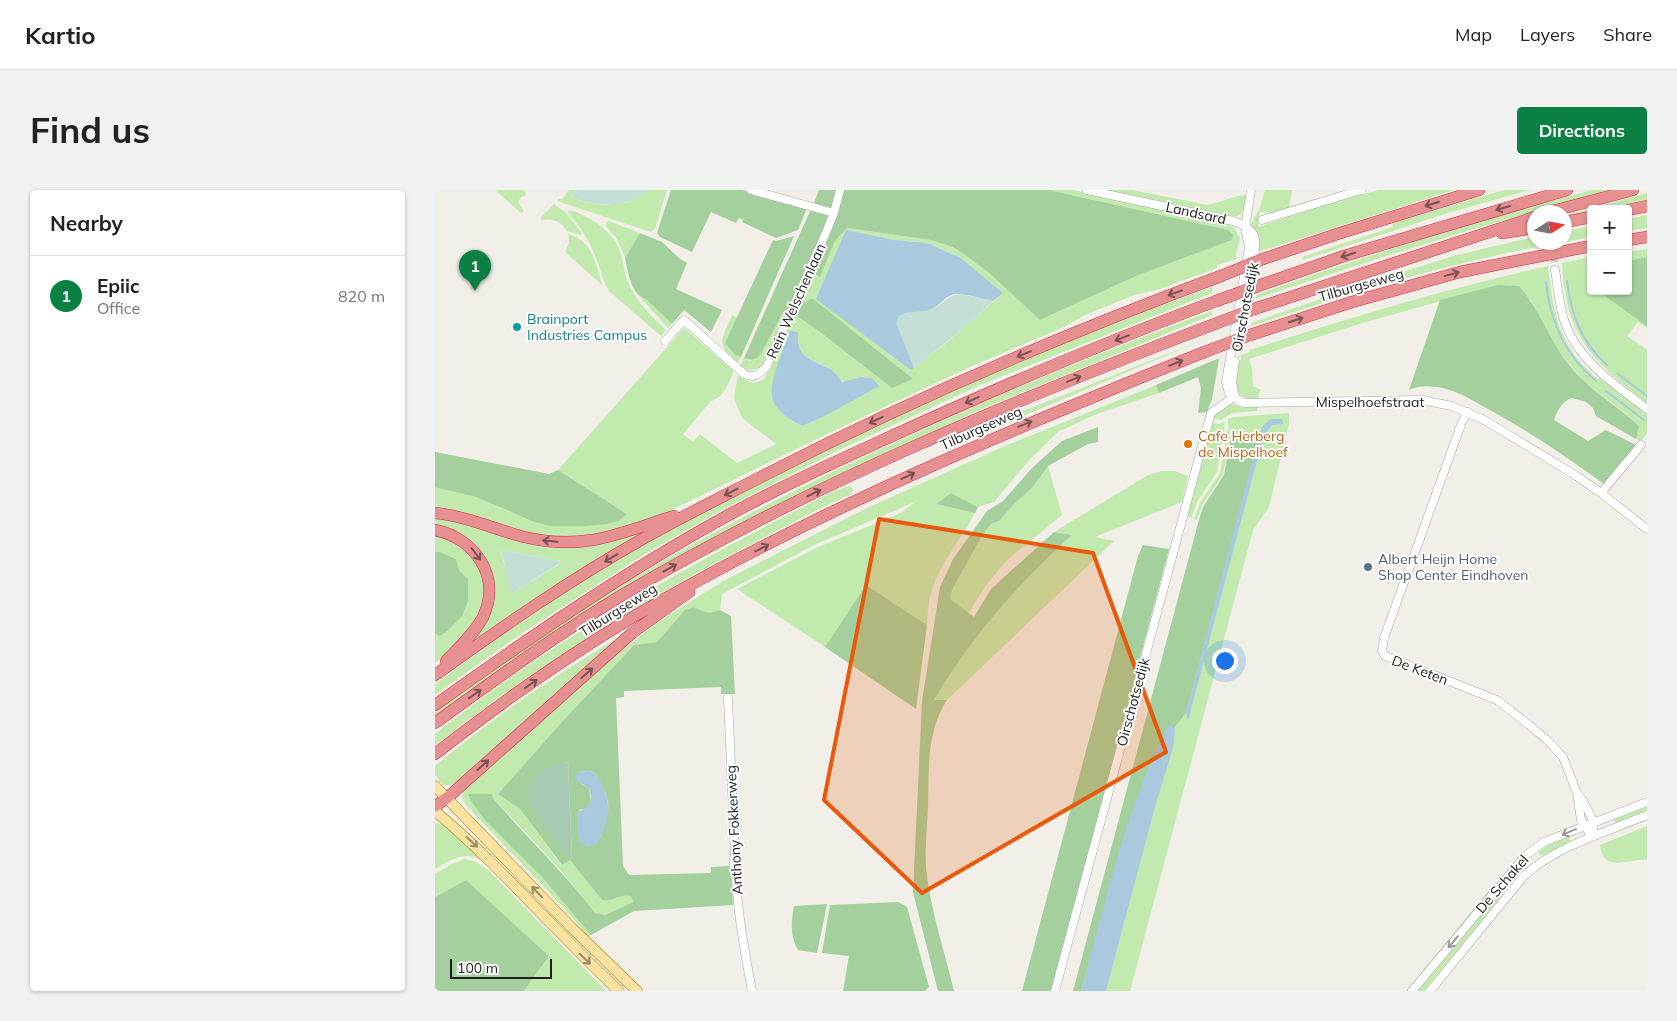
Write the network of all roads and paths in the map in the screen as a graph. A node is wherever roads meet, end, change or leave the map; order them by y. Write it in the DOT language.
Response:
graph roads {
  1 [pos="751,190"];
  2 [pos="840,190"];
  3 [pos="1087,190"];
  4 [pos="1251,190"];
  5 [pos="1361,190"];
  6 [pos="1479,190"];
  7 [pos="1567,190"];
  8 [pos="1633,190"];
  9 [pos="1572,206"];
  10 [pos="1647,206"];
  11 [pos="1632,209"];
  12 [pos="833,213"];
  13 [pos="1587,218"];
  14 [pos="1263,220"];
  15 [pos="1527,220"];
  16 [pos="1572,221"];
  17 [pos="1245,228"];
  18 [pos="1527,229"];
  19 [pos="1475,237"];
  20 [pos="1647,237"];
  21 [pos="1632,239"];
  22 [pos="1587,247"];
  23 [pos="1555,270"];
  24 [pos="665,341"];
  25 [pos="1235,396"];
  26 [pos="1647,409"];
  27 [pos="1467,412"];
  28 [pos="1641,445"];
  29 [pos="1601,493"];
  30 [pos="699,508"];
  31 [pos="435,513"];
  32 [pos="1647,529"];
  33 [pos="435,530"];
  34 [pos="719,570"];
  35 [pos="435,674"];
  36 [pos="728,698"];
  37 [pos="435,706"];
  38 [pos="435,723"];
  39 [pos="435,754"];
  40 [pos="435,786"];
  41 [pos="1577,793"];
  42 [pos="447,798"];
  43 [pos="1647,802"];
  44 [pos="435,806"];
  45 [pos="435,810"];
  46 [pos="1647,815"];
  47 [pos="1594,822"];
  48 [pos="1584,826"];
  49 [pos="1592,837"];
  50 [pos="619,991"];
  51 [pos="637,991"];
  52 [pos="752,991"];
  53 [pos="1055,991"];
  54 [pos="1412,991"];
  55 [pos="1430,991"];
  1 -- 12 [label="street"];
  2 -- 12 [label="street, Rein Welschenlaan"];
  3 -- 17 [label="street, Landsard"];
  4 -- 17 [label="street"];
  5 -- 14 [label="street"];
  6 -- 30 [label="highway, one-way, bridge"];
  7 -- 37 [label="highway, Tilburgseweg, one-way, bridge"];
  8 -- 9 [label="highway"];
  10 -- 11 [label="highway"];
  12 -- 24 [label="street, Rein Welschenlaan"];
  13 -- 16 [label="highway"];
  15 -- 19 [label="highway, Tilburgseweg"];
  17 -- 25 [label="street, Oirschotsedijk"];
  18 -- 19 [label="highway"];
  38 -- 19 [label="highway, Tilburgseweg, one-way, bridge"];
  20 -- 21 [label="highway"];
  34 -- 22 [label="highway, Tilburgseweg, one-way, bridge"];
  23 -- 26 [label="street"];
  25 -- 27 [label="street, Mispelhoefstraat"];
  25 -- 53 [label="street, Oirschotsedijk"];
  27 -- 29 [label="street, Mispelhoefstraat"];
  27 -- 41 [label="street, De Keten"];
  28 -- 29 [label="street"];
  29 -- 32 [label="street, Mispelhoefstraat"];
  30 -- 31 [label="highway, one-way"];
  30 -- 35 [label="highway, one-way"];
  33 -- 35 [label="highway, one-way"];
  39 -- 34 [label="highway, Tilburgseweg, one-way"];
  42 -- 34 [label="highway, one-way"];
  36 -- 52 [label="street, Anthony Fokkerweg"];
  40 -- 42 [label="main road"];
  41 -- 47 [label="street, De Keten"];
  41 -- 48 [label="street, De Keten"];
  42 -- 44 [label="highway"];
  51 -- 42 [label="main road, one-way"];
  43 -- 47 [label="street, De Schakel"];
  45 -- 50 [label="main road, one-way"];
  46 -- 49 [label="street, De Schakel"];
  47 -- 48 [label="street, De Schakel"];
  47 -- 49 [label="street"];
  48 -- 49 [label="street, De Keten"];
  48 -- 54 [label="street, De Schakel, one-way"];
  49 -- 55 [label="street, De Schakel"];
}
